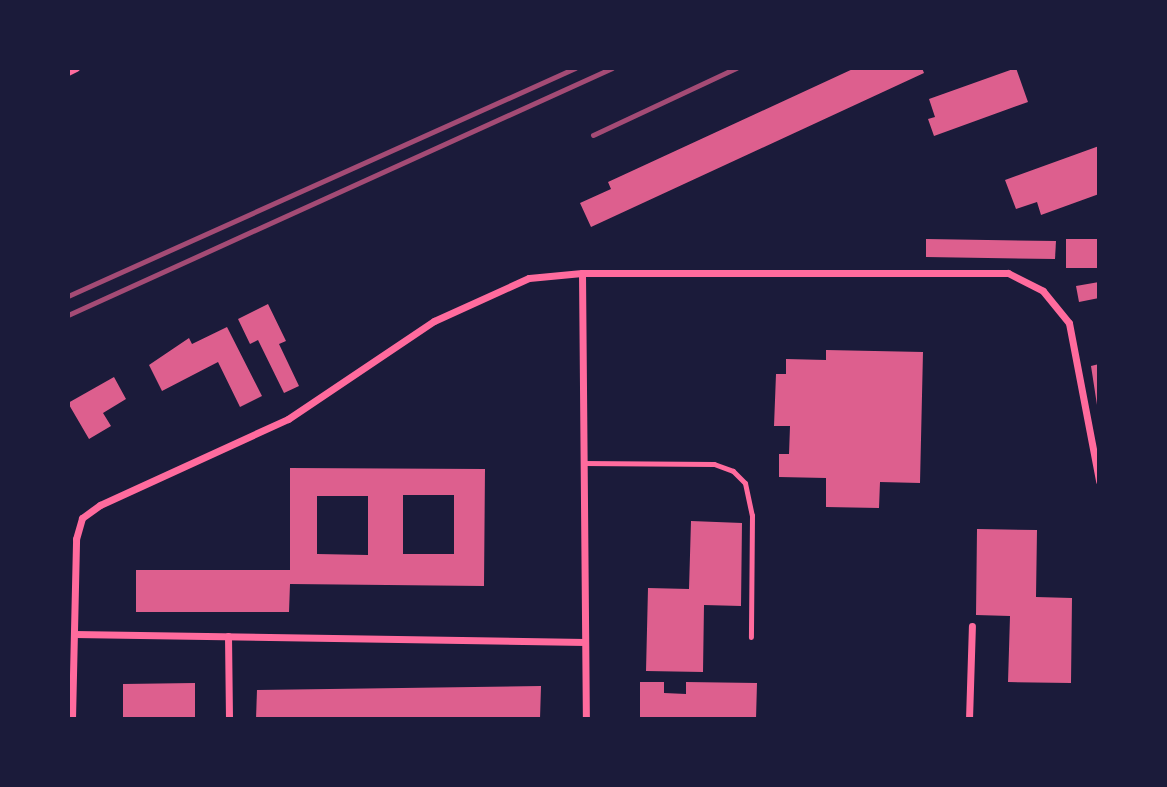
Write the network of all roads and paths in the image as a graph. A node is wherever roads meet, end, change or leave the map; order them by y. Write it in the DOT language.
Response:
graph roads {
  1 [pos="76,68"];
  2 [pos="68,72"];
  3 [pos="582,273"];
  4 [pos="583,463"];
  5 [pos="1099,481"];
  6 [pos="972,626"];
  7 [pos="74,634"];
  8 [pos="228,636"];
  9 [pos="751,637"];
  10 [pos="585,642"];
  11 [pos="72,719"];
  12 [pos="229,719"];
  13 [pos="586,719"];
  14 [pos="970,719"];
  1 -- 2 [label="street"];
  3 -- 4 [label="street"];
  3 -- 5 [label="street"];
  3 -- 7 [label="street"];
  4 -- 9 [label="lane"];
  4 -- 10 [label="street"];
  6 -- 14 [label="street"];
  7 -- 8 [label="street"];
  7 -- 11 [label="street"];
  8 -- 10 [label="street"];
  8 -- 12 [label="street"];
  10 -- 13 [label="street"];
}
